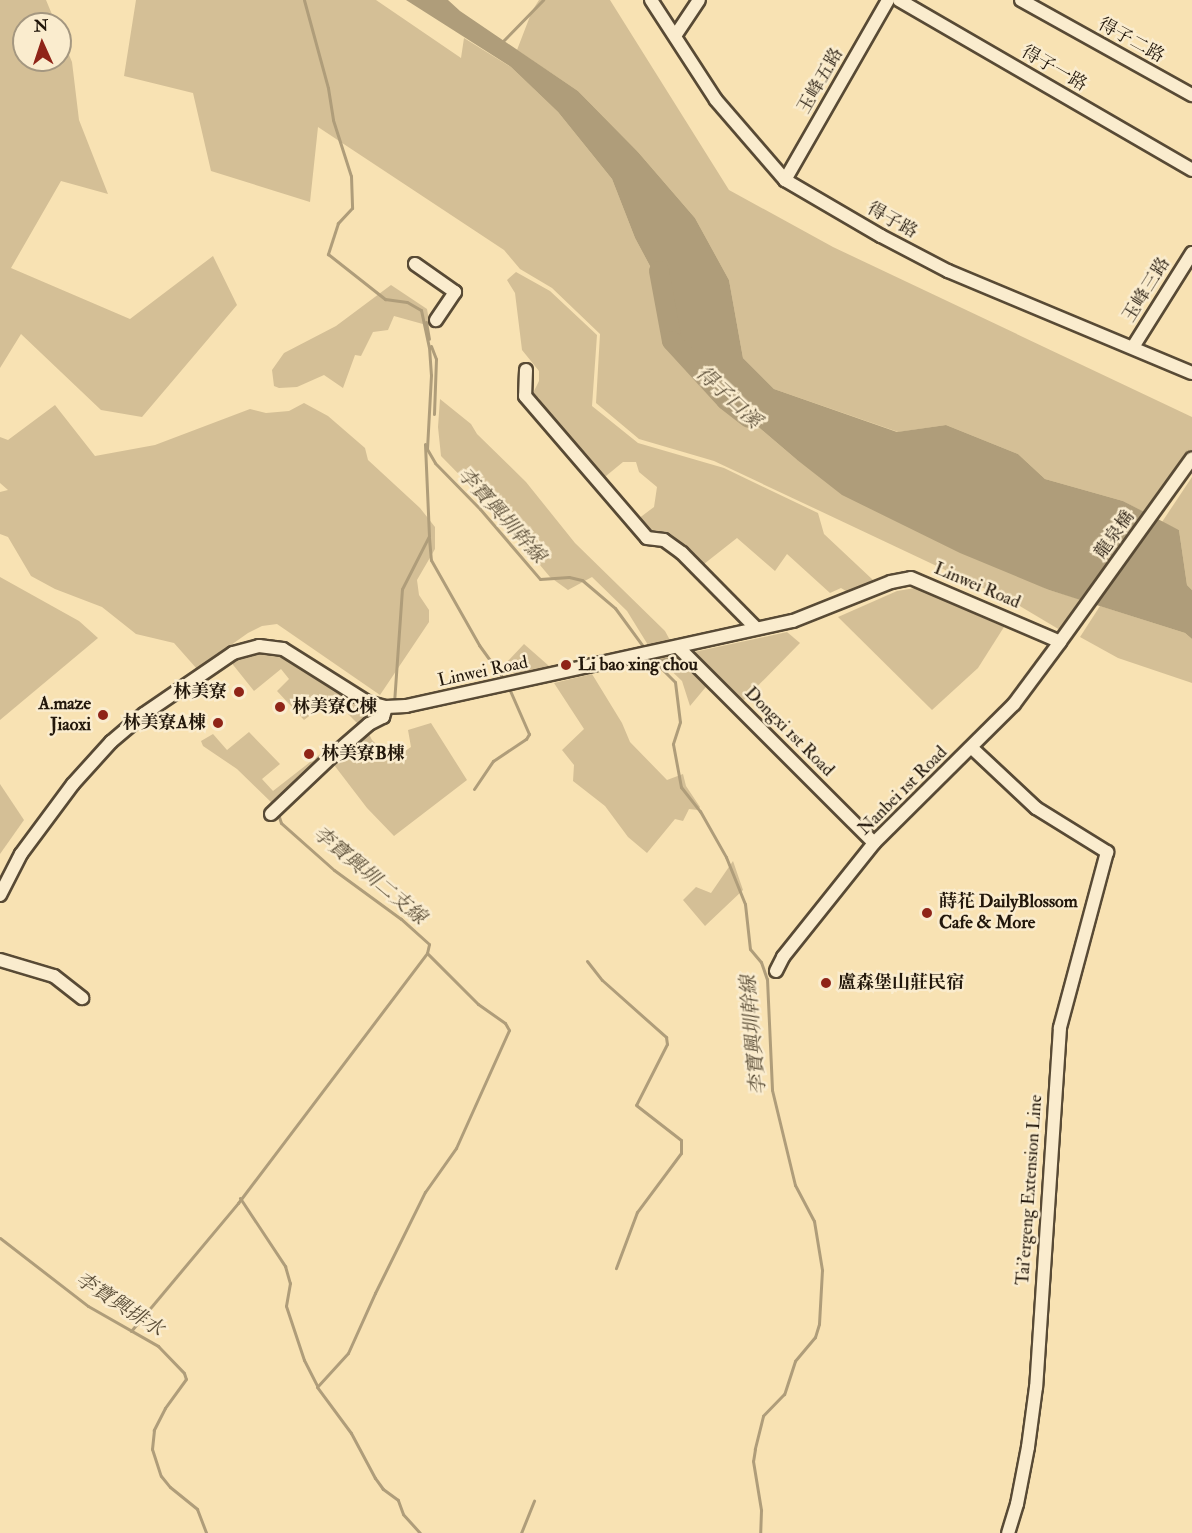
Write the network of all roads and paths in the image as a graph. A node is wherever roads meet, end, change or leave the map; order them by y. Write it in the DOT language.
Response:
graph roads {
  1 [pos="651,0"];
  2 [pos="699,0"];
  3 [pos="888,0"];
  4 [pos="898,0"];
  5 [pos="1021,0"];
  6 [pos="675,36"];
  7 [pos="1192,95"];
  8 [pos="1192,170"];
  9 [pos="785,180"];
  10 [pos="1192,253"];
  11 [pos="416,264"];
  12 [pos="436,320"];
  13 [pos="1133,347"];
  14 [pos="526,370"];
  15 [pos="1192,373"];
  16 [pos="1192,458"];
  17 [pos="756,628"];
  18 [pos="1064,637"];
  19 [pos="678,646"];
  20 [pos="386,707"];
  21 [pos="972,748"];
  22 [pos="271,814"];
  23 [pos="874,843"];
  24 [pos="0,895"];
  25 [pos="0,960"];
  26 [pos="776,971"];
  27 [pos="82,998"];
  28 [pos="1008,1533"];
  1 -- 6 [label="street, 得子路"];
  2 -- 6 [label="street"];
  3 -- 9 [label="street, 玉峰五路"];
  4 -- 8 [label="street, 得子一路"];
  5 -- 7 [label="street, 得子二路"];
  6 -- 9 [label="street, 得子路"];
  9 -- 13 [label="street, 得子路"];
  10 -- 13 [label="street, 玉峰三路"];
  11 -- 12 [label="street"];
  13 -- 15 [label="street, 得子路"];
  14 -- 17 [label="street"];
  16 -- 18 [label="street, 龍泉橋"];
  17 -- 18 [label="street, Linwei Road"];
  17 -- 19 [label="street, Linwei Road"];
  18 -- 21 [label="street, Nanbei 1st Road"];
  19 -- 20 [label="street, Linwei Road"];
  19 -- 23 [label="street, Dongxi 1st Road"];
  20 -- 22 [label="street"];
  20 -- 24 [label="street, Linwei Road"];
  21 -- 23 [label="street, Nanbei 1st Road"];
  21 -- 28 [label="street, Tai'ergeng Extension Line"];
  23 -- 26 [label="street, Nanbei 1st Road"];
  25 -- 27 [label="street"];
}
